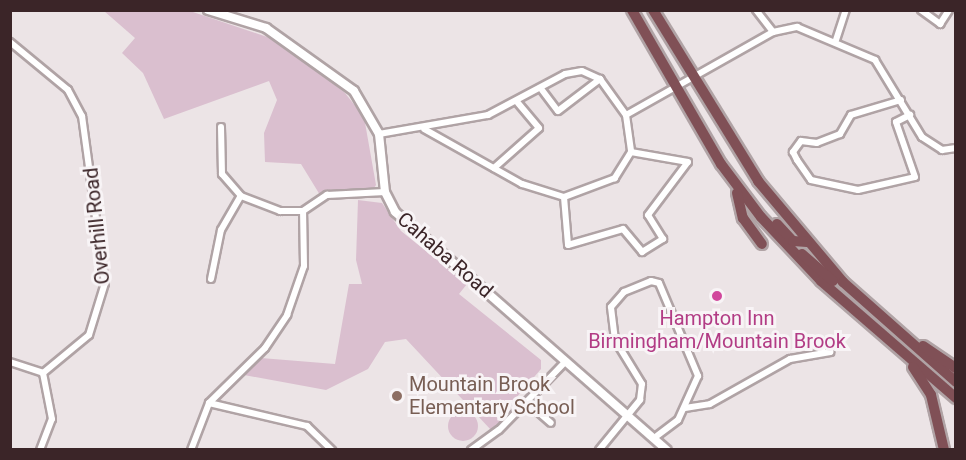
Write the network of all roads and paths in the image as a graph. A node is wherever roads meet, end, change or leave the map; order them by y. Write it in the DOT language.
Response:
graph roads {
  1 [pos="208,10"];
  2 [pos="632,10"];
  3 [pos="653,10"];
  4 [pos="756,10"];
  5 [pos="846,10"];
  6 [pos="921,10"];
  7 [pos="949,10"];
  8 [pos="773,32"];
  9 [pos="836,40"];
  10 [pos="10,42"];
  11 [pos="694,78"];
  12 [pos="600,79"];
  13 [pos="676,87"];
  14 [pos="542,90"];
  15 [pos="901,100"];
  16 [pos="518,103"];
  17 [pos="626,115"];
  18 [pos="910,115"];
  19 [pos="221,127"];
  20 [pos="424,129"];
  21 [pos="379,134"];
  22 [pos="956,148"];
  23 [pos="631,152"];
  24 [pos="494,168"];
  25 [pos="732,179"];
  26 [pos="381,193"];
  27 [pos="241,196"];
  28 [pos="564,197"];
  29 [pos="303,211"];
  30 [pos="807,242"];
  31 [pos="762,244"];
  32 [pos="789,249"];
  33 [pos="211,279"];
  34 [pos="889,323"];
  35 [pos="822,350"];
  36 [pos="900,350"];
  37 [pos="566,360"];
  38 [pos="10,362"];
  39 [pos="956,368"];
  40 [pos="43,373"];
  41 [pos="956,382"];
  42 [pos="956,399"];
  43 [pos="209,403"];
  44 [pos="528,403"];
  45 [pos="685,408"];
  46 [pos="627,411"];
  47 [pos="551,423"];
  48 [pos="657,436"];
  49 [pos="40,450"];
  50 [pos="191,450"];
  51 [pos="332,450"];
  52 [pos="471,450"];
  53 [pos="599,450"];
  54 [pos="667,450"];
  55 [pos="944,450"];
  1 -- 21 [label="street, Cahaba Road"];
  2 -- 13 [label="highway"];
  3 -- 11 [label="highway"];
  4 -- 8 [label="street"];
  5 -- 9 [label="street"];
  6 -- 7 [label="street"];
  8 -- 9 [label="street"];
  8 -- 11 [label="street"];
  9 -- 15 [label="street"];
  10 -- 40 [label="street, Overhill Road"];
  11 -- 13 [label="street"];
  11 -- 30 [label="highway"];
  12 -- 14 [label="street"];
  12 -- 14 [label="street"];
  12 -- 17 [label="street"];
  13 -- 17 [label="street"];
  13 -- 25 [label="highway"];
  14 -- 16 [label="street"];
  15 -- 18 [label="street"];
  15 -- 18 [label="street"];
  16 -- 20 [label="street"];
  16 -- 24 [label="street"];
  17 -- 23 [label="street"];
  18 -- 22 [label="street"];
  19 -- 27 [label="street"];
  20 -- 21 [label="street"];
  20 -- 24 [label="street"];
  21 -- 26 [label="street, Cahaba Road"];
  23 -- 28 [label="street"];
  23 -- 28 [label="street"];
  24 -- 28 [label="street"];
  25 -- 30 [label="highway"];
  25 -- 31 [label="highway"];
  25 -- 32 [label="highway"];
  26 -- 29 [label="street"];
  26 -- 37 [label="street, Cahaba Road"];
  27 -- 29 [label="street"];
  27 -- 33 [label="street"];
  29 -- 43 [label="street"];
  30 -- 34 [label="highway"];
  32 -- 34 [label="highway"];
  32 -- 36 [label="highway"];
  34 -- 39 [label="highway"];
  34 -- 41 [label="highway"];
  35 -- 45 [label="street"];
  36 -- 42 [label="highway"];
  36 -- 55 [label="highway"];
  37 -- 44 [label="street"];
  37 -- 46 [label="street, Cahaba Road"];
  38 -- 40 [label="street"];
  40 -- 49 [label="street"];
  43 -- 50 [label="street"];
  43 -- 51 [label="street"];
  44 -- 47 [label="street"];
  44 -- 52 [label="street"];
  45 -- 46 [label="street"];
  45 -- 48 [label="street"];
  46 -- 48 [label="street, Cahaba Road"];
  46 -- 53 [label="street"];
  48 -- 54 [label="street, Cahaba Road"];
}
